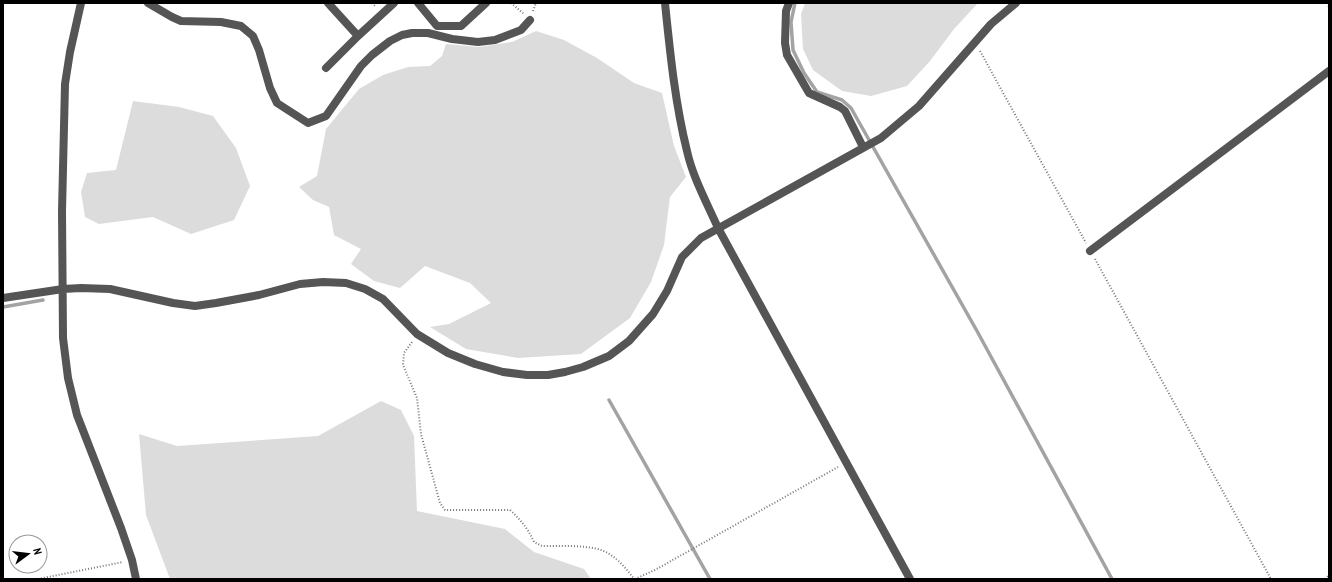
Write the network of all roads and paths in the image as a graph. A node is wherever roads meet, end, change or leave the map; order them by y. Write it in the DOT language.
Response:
graph roads {
  1 [pos="81,3"];
  2 [pos="148,3"];
  3 [pos="328,3"];
  4 [pos="394,3"];
  5 [pos="418,3"];
  6 [pos="486,3"];
  7 [pos="665,3"];
  8 [pos="789,3"];
  9 [pos="1016,3"];
  10 [pos="1327,3"];
  11 [pos="1329,7"];
  12 [pos="530,20"];
  13 [pos="358,36"];
  14 [pos="974,42"];
  15 [pos="326,68"];
  16 [pos="1329,71"];
  17 [pos="865,146"];
  18 [pos="718,228"];
  19 [pos="1090,250"];
  20 [pos="63,289"];
  21 [pos="3,298"];
  22 [pos="416,334"];
  23 [pos="846,463"];
  24 [pos="132,560"];
  25 [pos="1329,576"];
  26 [pos="38,579"];
  27 [pos="136,579"];
  28 [pos="635,579"];
  29 [pos="910,579"];
  30 [pos="1271,579"];
  31 [pos="1325,579"];
  1 -- 20 [label="street"];
  2 -- 12 [label="street"];
  3 -- 13 [label="street"];
  4 -- 13 [label="street"];
  5 -- 6 [label="street"];
  7 -- 18 [label="street"];
  8 -- 17 [label="street"];
  9 -- 14 [label="street"];
  10 -- 11 [label="path"];
  13 -- 15 [label="street"];
  14 -- 17 [label="street"];
  14 -- 19 [label="path"];
  16 -- 19 [label="street"];
  17 -- 18 [label="street"];
  18 -- 22 [label="street"];
  18 -- 23 [label="street"];
  19 -- 30 [label="path"];
  20 -- 21 [label="street"];
  20 -- 22 [label="street"];
  20 -- 24 [label="street"];
  22 -- 28 [label="path"];
  23 -- 28 [label="path"];
  23 -- 29 [label="street"];
  24 -- 26 [label="path"];
  24 -- 27 [label="street"];
  25 -- 31 [label="path"];
}
